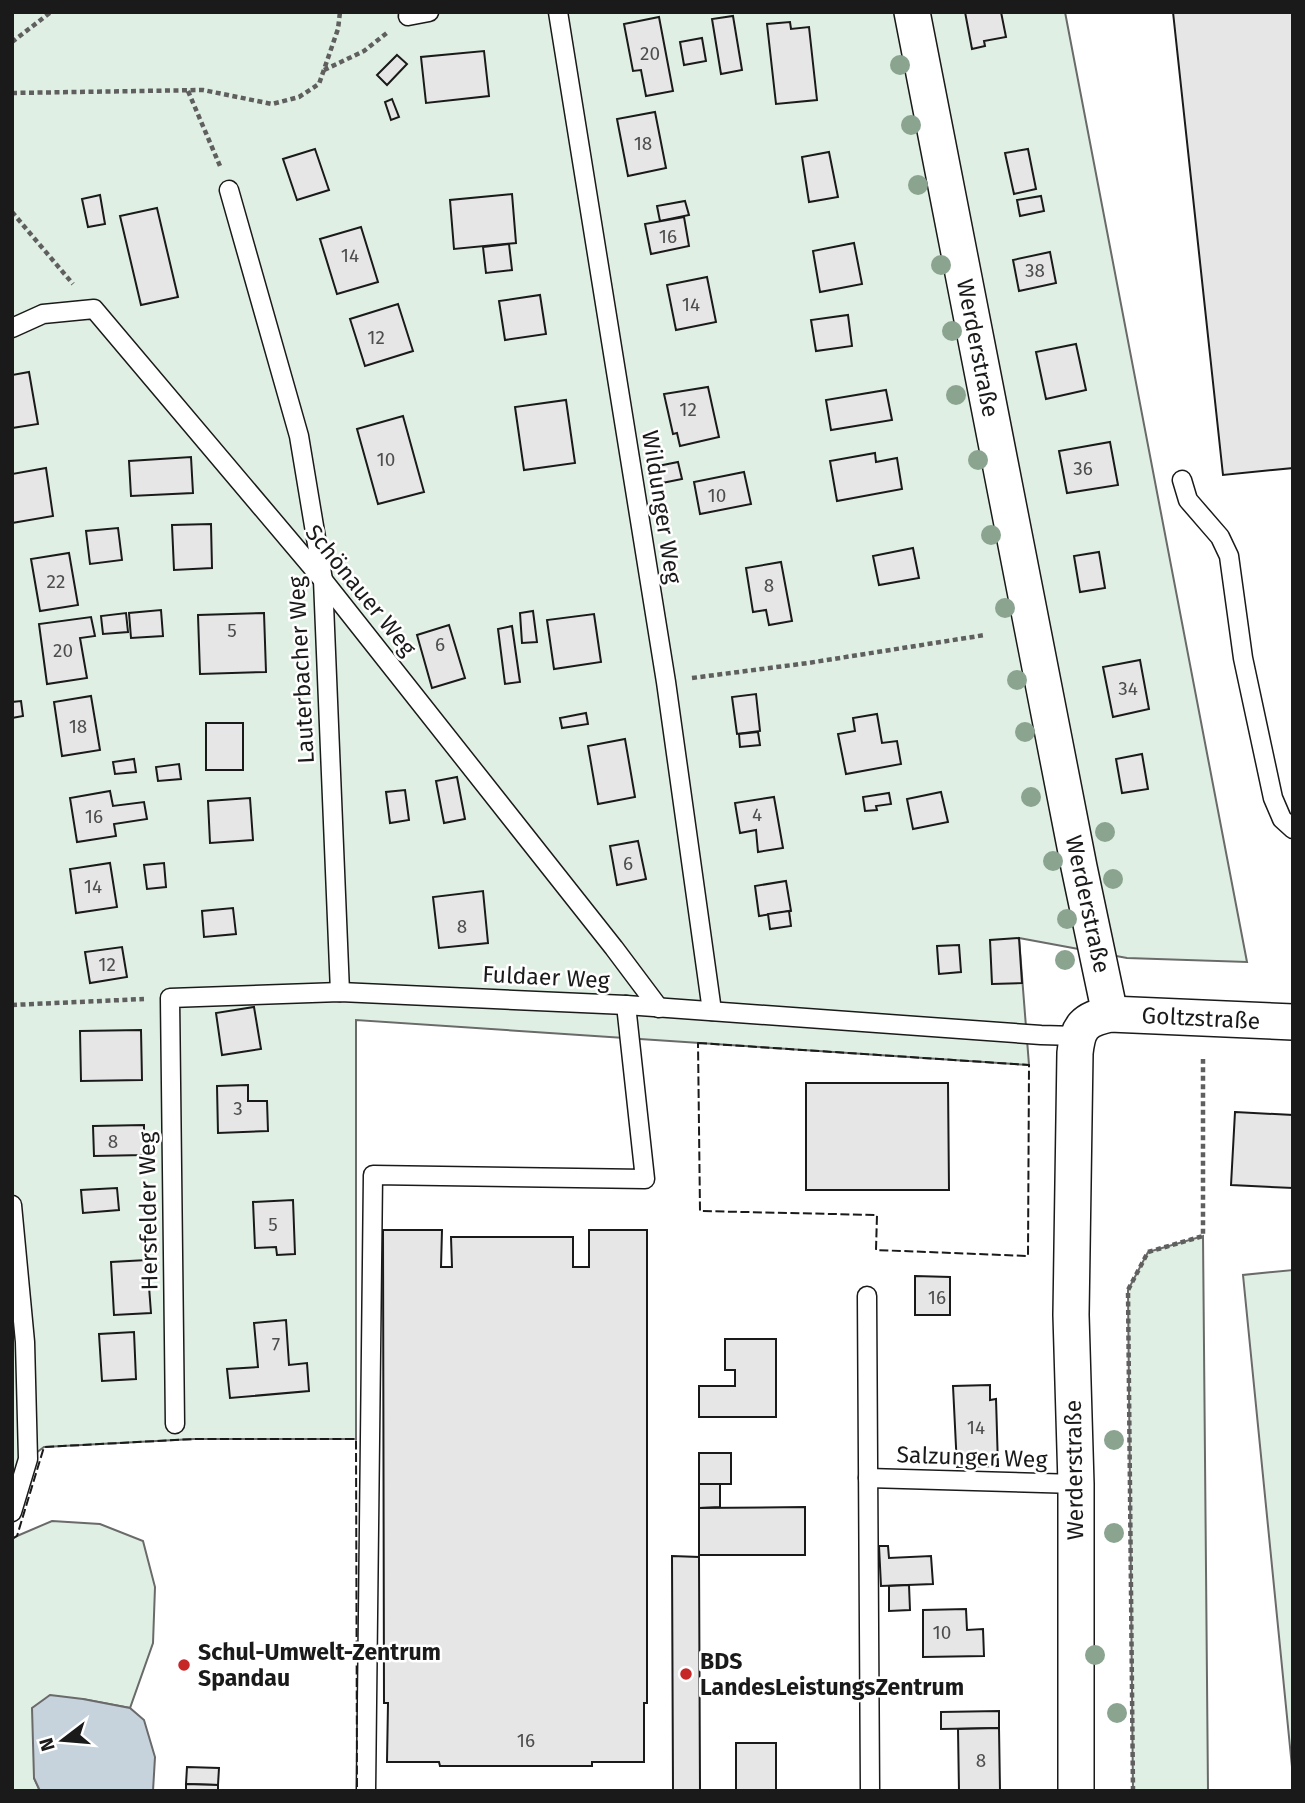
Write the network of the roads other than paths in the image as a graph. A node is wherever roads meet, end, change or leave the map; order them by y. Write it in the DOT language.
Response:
graph roads {
  1 [pos="429,12"];
  2 [pos="558,12"];
  3 [pos="912,12"];
  4 [pos="408,16"];
  5 [pos="229,190"];
  6 [pos="12,328"];
  7 [pos="1182,480"];
  8 [pos="323,580"];
  9 [pos="1293,829"];
  10 [pos="340,992"];
  11 [pos="170,998"];
  12 [pos="626,1005"];
  13 [pos="659,1008"];
  14 [pos="712,1011"];
  15 [pos="1110,1014"];
  16 [pos="1293,1022"];
  17 [pos="1077,1036"];
  18 [pos="12,1205"];
  19 [pos="867,1296"];
  20 [pos="175,1424"];
  21 [pos="868,1478"];
  22 [pos="1076,1484"];
  23 [pos="12,1512"];
  24 [pos="366,1791"];
  25 [pos="870,1791"];
  26 [pos="1076,1791"];
  1 -- 4 [label="lane"];
  2 -- 14 [label="lane, Wildunger Weg"];
  3 -- 15 [label="street, Werderstraße"];
  5 -- 8 [label="lane, Lauterbacher Weg"];
  6 -- 8 [label="lane, Schönauer Weg"];
  7 -- 9 [label="lane"];
  8 -- 10 [label="lane, Lauterbacher Weg"];
  8 -- 13 [label="lane, Schönauer Weg"];
  10 -- 11 [label="lane, Fuldaer Weg"];
  10 -- 12 [label="lane, Fuldaer Weg"];
  11 -- 20 [label="lane, Hersfelder Weg"];
  12 -- 13 [label="lane, Fuldaer Weg"];
  12 -- 24 [label="lane"];
  13 -- 14 [label="lane, Fuldaer Weg"];
  14 -- 17 [label="lane, Fuldaer Weg"];
  15 -- 16 [label="street, Goltzstraße"];
  15 -- 17 [label="street"];
  17 -- 22 [label="street, Werderstraße"];
  18 -- 23 [label="lane"];
  19 -- 21 [label="lane, Salzunger Weg"];
  21 -- 22 [label="lane, Salzunger Weg"];
  21 -- 25 [label="lane, Salzunger Weg"];
  22 -- 26 [label="street, Werderstraße"];
}
